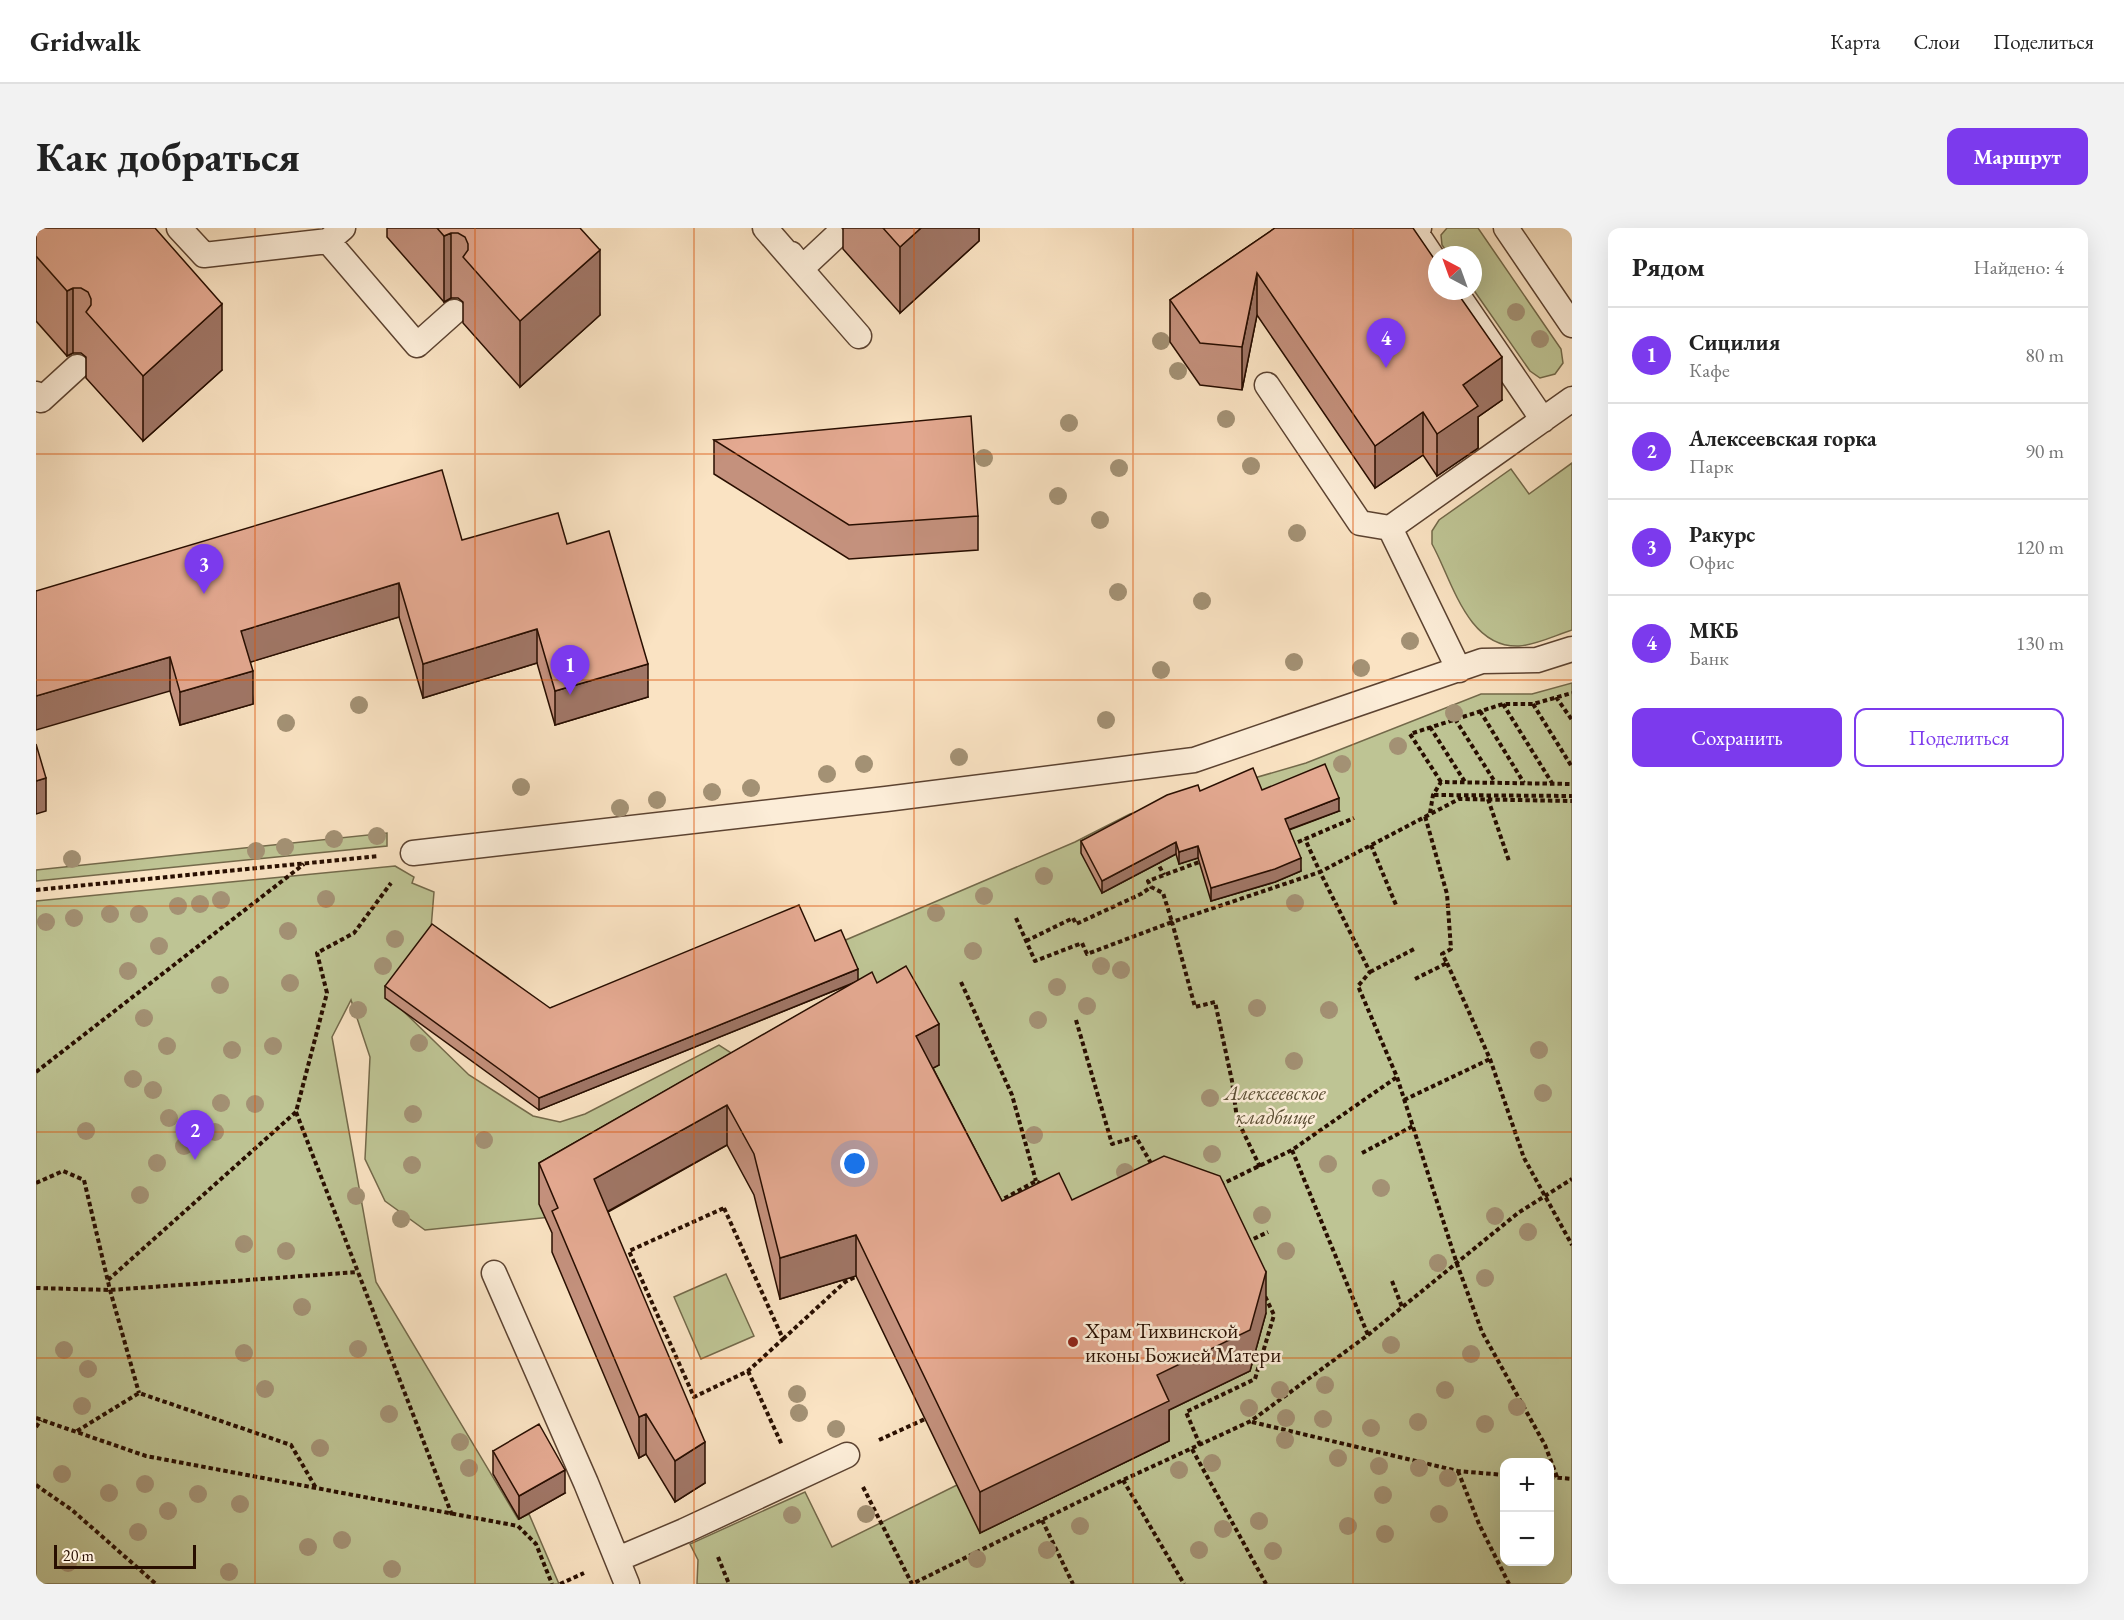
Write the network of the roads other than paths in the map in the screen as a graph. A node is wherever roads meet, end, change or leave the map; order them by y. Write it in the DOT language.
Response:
graph roads {
  1 [pos="179,228"];
  2 [pos="766,228"];
  3 [pos="1419,228"];
  4 [pos="1506,228"];
  5 [pos="336,235"];
  6 [pos="834,238"];
  7 [pos="1428,250"];
  8 [pos="1461,300"];
  9 [pos="454,312"];
  10 [pos="1572,325"];
  11 [pos="859,336"];
  12 [pos="77,367"];
  13 [pos="1268,385"];
  14 [pos="36,394"];
  15 [pos="1572,399"];
  16 [pos="1543,420"];
  17 [pos="1390,528"];
  18 [pos="1572,649"];
  19 [pos="1459,670"];
  20 [pos="413,853"];
  21 [pos="494,1273"];
  22 [pos="847,1455"];
  23 [pos="618,1559"];
  24 [pos="627,1584"];
  1 -- 5 [label="lane"];
  2 -- 6 [label="lane"];
  2 -- 11 [label="lane"];
  3 -- 7 [label="lane"];
  4 -- 10 [label="lane"];
  5 -- 9 [label="lane"];
  8 -- 16 [label="lane"];
  12 -- 14 [label="lane"];
  13 -- 17 [label="lane"];
  15 -- 16 [label="lane"];
  16 -- 17 [label="lane"];
  17 -- 19 [label="lane"];
  18 -- 19 [label="lane"];
  19 -- 20 [label="lane"];
  21 -- 23 [label="lane"];
  22 -- 23 [label="lane"];
  23 -- 24 [label="lane"];
}
